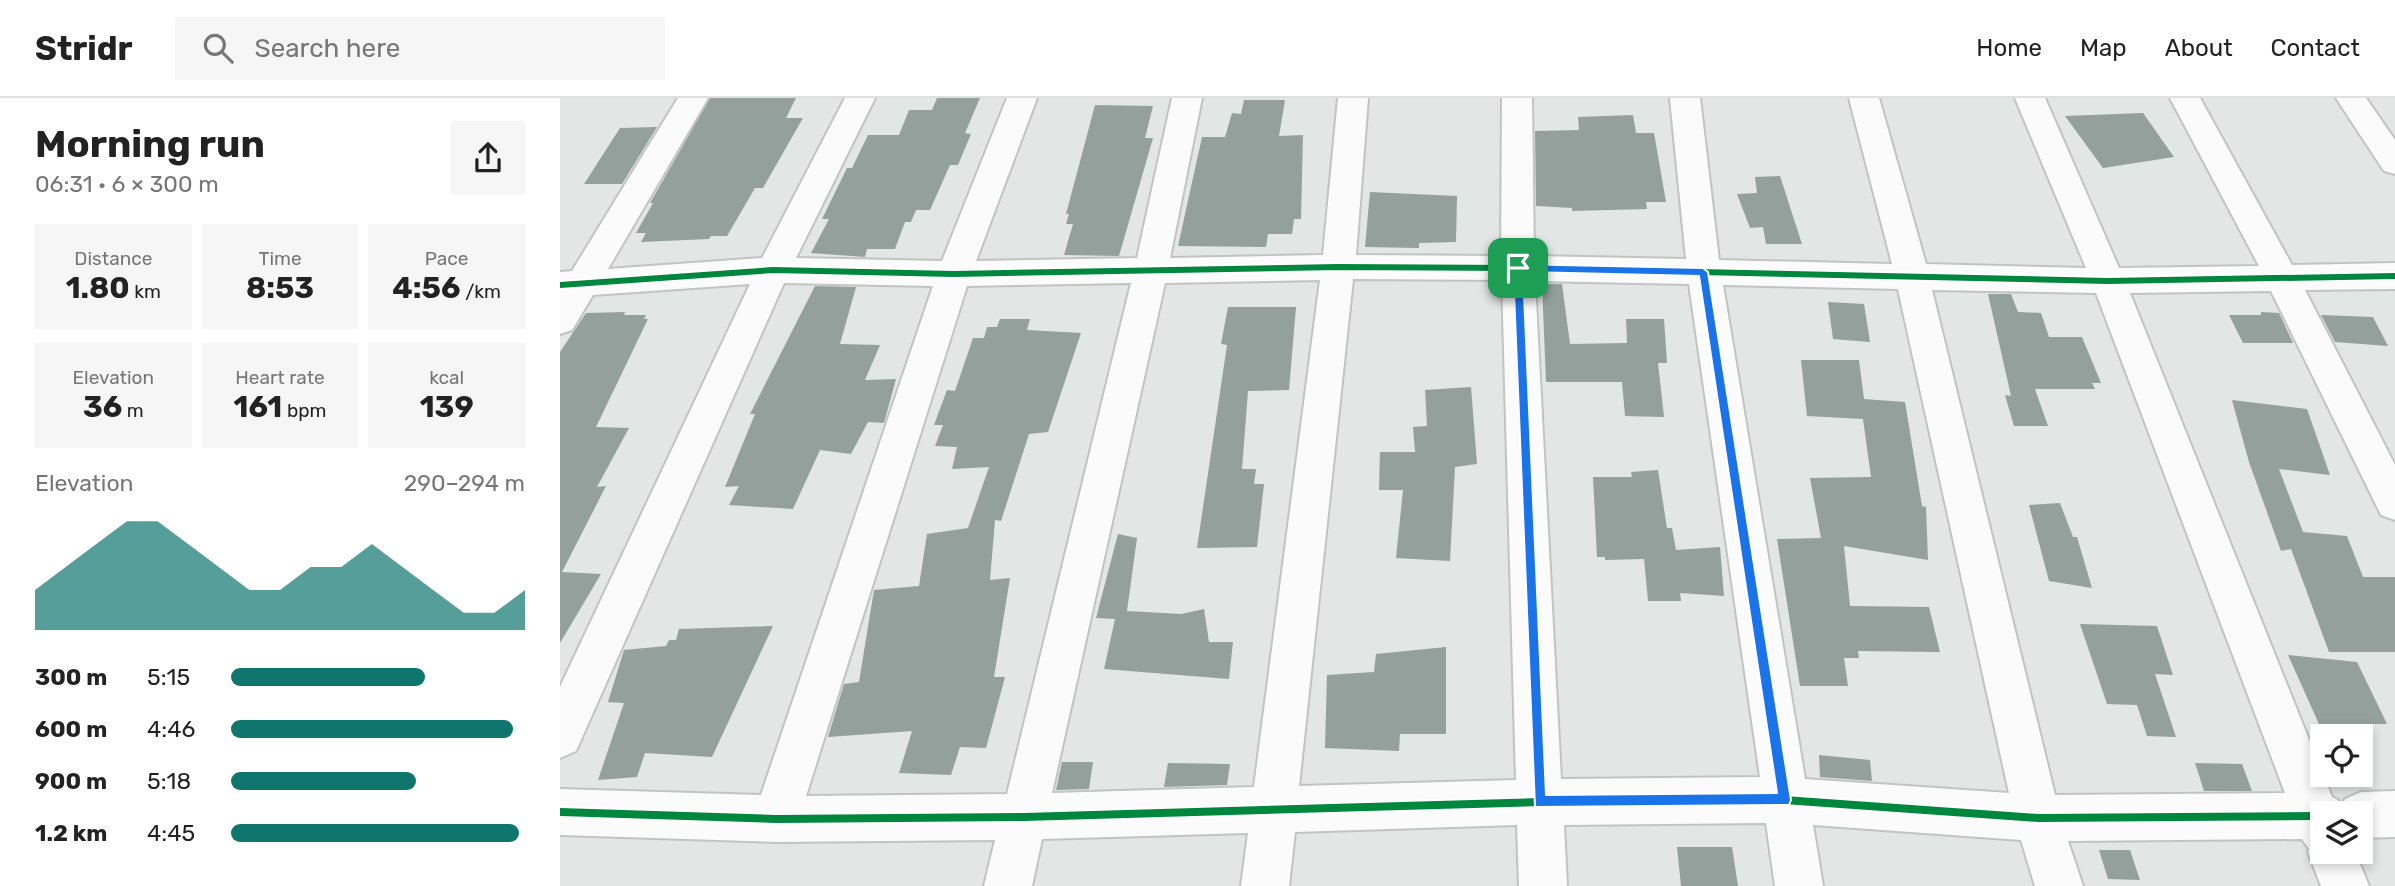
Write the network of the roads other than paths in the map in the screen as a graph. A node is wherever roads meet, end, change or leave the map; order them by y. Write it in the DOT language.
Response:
graph roads {
  1 [pos="693,98"];
  2 [pos="860,98"];
  3 [pos="1022,98"];
  4 [pos="1187,98"];
  5 [pos="1353,98"];
  6 [pos="1517,98"];
  7 [pos="1685,98"];
  8 [pos="1864,98"];
  9 [pos="2030,98"];
  10 [pos="2185,98"];
  11 [pos="2351,98"];
  12 [pos="2395,163"];
  13 [pos="1338,267"];
  14 [pos="1518,268"];
  15 [pos="773,270"];
  16 [pos="1151,271"];
  17 [pos="1703,272"];
  18 [pos="954,274"];
  19 [pos="1913,275"];
  20 [pos="2281,276"];
  21 [pos="2395,276"];
  22 [pos="2108,281"];
  23 [pos="571,285"];
  24 [pos="560,321"];
  25 [pos="2395,503"];
  26 [pos="560,736"];
  27 [pos="1784,800"];
  28 [pos="2312,801"];
  29 [pos="1539,802"];
  30 [pos="1272,810"];
  31 [pos="560,812"];
  32 [pos="2395,814"];
  33 [pos="2373,815"];
  34 [pos="1024,817"];
  35 [pos="2038,818"];
  36 [pos="776,819"];
  37 [pos="2310,828"];
  38 [pos="2337,864"];
  39 [pos="1008,886"];
  40 [pos="1265,886"];
  41 [pos="1543,886"];
  42 [pos="1799,886"];
  43 [pos="2059,886"];
  44 [pos="2345,886"];
  1 -- 23 [label="street"];
  2 -- 15 [label="street"];
  3 -- 18 [label="street"];
  4 -- 16 [label="street"];
  5 -- 13 [label="street"];
  6 -- 14 [label="street"];
  7 -- 17 [label="street"];
  8 -- 19 [label="street"];
  9 -- 22 [label="street"];
  10 -- 20 [label="street"];
  11 -- 12 [label="street"];
  13 -- 14 [label="street"];
  13 -- 16 [label="street"];
  13 -- 30 [label="street"];
  14 -- 17 [label="street"];
  14 -- 29 [label="street"];
  15 -- 18 [label="street"];
  15 -- 23 [label="street"];
  15 -- 26 [label="street"];
  16 -- 18 [label="street"];
  16 -- 34 [label="street"];
  17 -- 19 [label="street"];
  17 -- 27 [label="street"];
  18 -- 36 [label="street"];
  19 -- 22 [label="street"];
  19 -- 35 [label="street"];
  20 -- 21 [label="street"];
  20 -- 22 [label="street"];
  20 -- 25 [label="street"];
  22 -- 28 [label="street"];
  23 -- 24 [label="street"];
  27 -- 29 [label="street"];
  27 -- 35 [label="street"];
  27 -- 42 [label="street"];
  29 -- 30 [label="street"];
  29 -- 41 [label="street"];
  30 -- 34 [label="street"];
  30 -- 40 [label="street"];
  31 -- 36 [label="street"];
  32 -- 33 [label="street"];
  34 -- 36 [label="street"];
  34 -- 39 [label="street"];
  35 -- 37 [label="street"];
  35 -- 43 [label="street"];
  38 -- 44 [label="street"];
}
